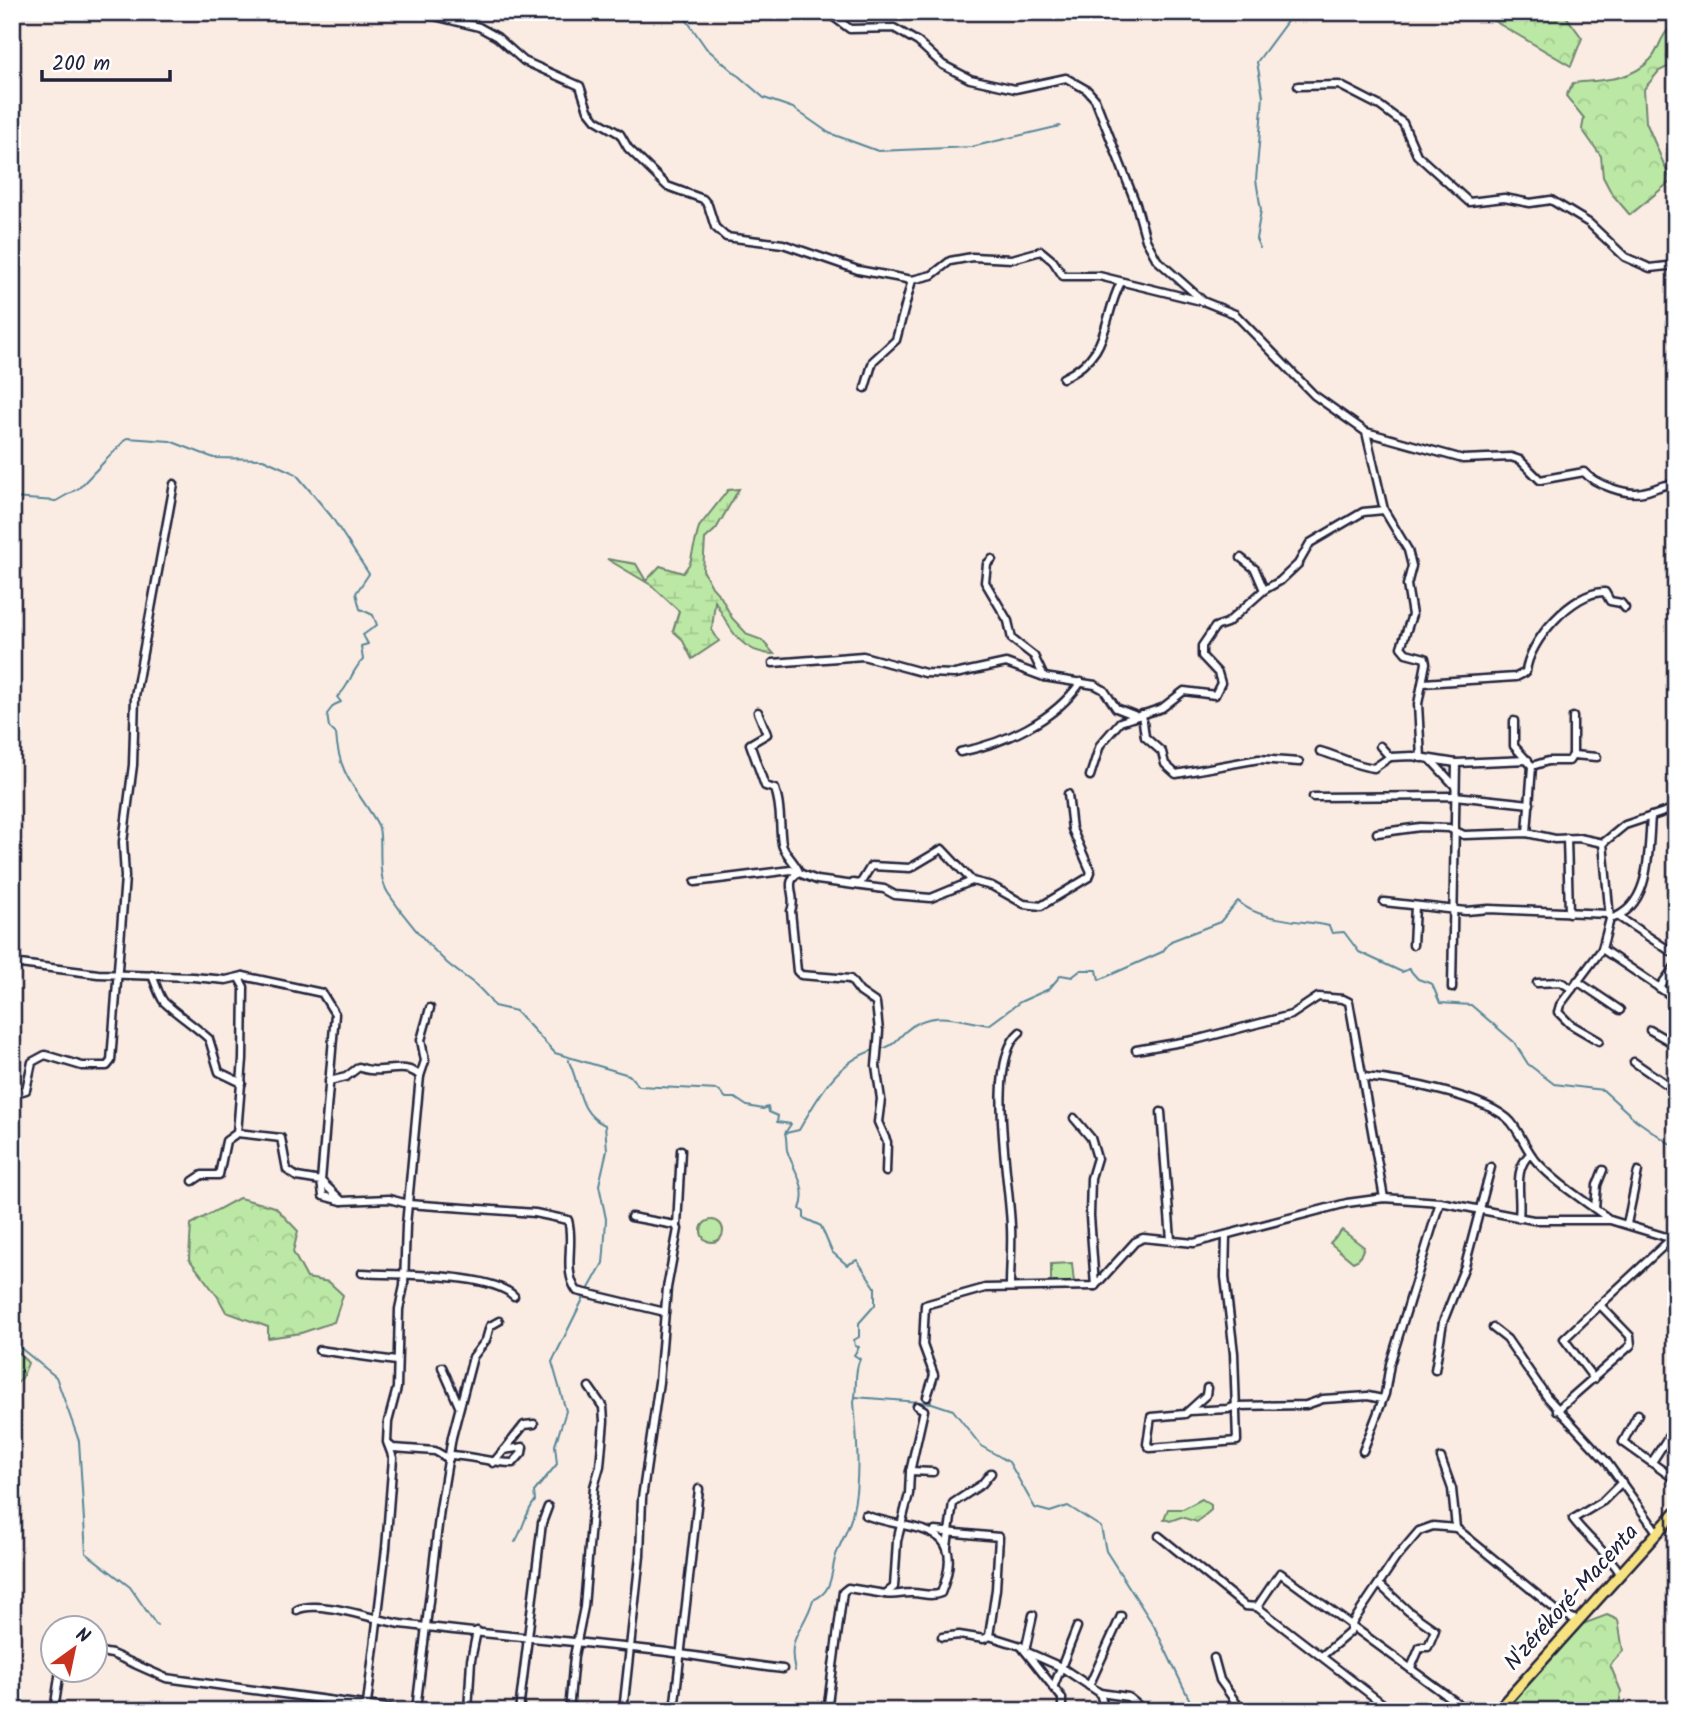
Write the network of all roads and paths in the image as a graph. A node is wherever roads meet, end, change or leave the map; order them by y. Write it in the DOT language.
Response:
graph roads {
  1 [pos="418,12"];
  2 [pos="827,12"];
  3 [pos="1298,86"];
  4 [pos="1676,265"];
  5 [pos="912,280"];
  6 [pos="1121,282"];
  7 [pos="1205,302"];
  8 [pos="1063,378"];
  9 [pos="865,388"];
  10 [pos="1366,432"];
  11 [pos="174,484"];
  12 [pos="1676,485"];
  13 [pos="1384,510"];
  14 [pos="1241,558"];
  15 [pos="992,559"];
  16 [pos="1264,590"];
  17 [pos="1625,608"];
  18 [pos="773,663"];
  19 [pos="1044,677"];
  20 [pos="1081,682"];
  21 [pos="1423,684"];
  22 [pos="758,712"];
  23 [pos="1138,714"];
  24 [pos="1573,717"];
  25 [pos="1514,721"];
  26 [pos="1380,746"];
  27 [pos="1320,751"];
  28 [pos="960,752"];
  29 [pos="1573,755"];
  30 [pos="1390,757"];
  31 [pos="1597,757"];
  32 [pos="1421,758"];
  33 [pos="1431,760"];
  34 [pos="1299,762"];
  35 [pos="1456,763"];
  36 [pos="1530,763"];
  37 [pos="1090,776"];
  38 [pos="1455,786"];
  39 [pos="1068,794"];
  40 [pos="1455,796"];
  41 [pos="1313,797"];
  42 [pos="1530,804"];
  43 [pos="1676,808"];
  44 [pos="1651,816"];
  45 [pos="1454,830"];
  46 [pos="1377,833"];
  47 [pos="1527,833"];
  48 [pos="1567,838"];
  49 [pos="1603,843"];
  50 [pos="799,872"];
  51 [pos="972,881"];
  52 [pos="695,882"];
  53 [pos="853,883"];
  54 [pos="1384,902"];
  55 [pos="1415,906"];
  56 [pos="1451,909"];
  57 [pos="1569,913"];
  58 [pos="1609,917"];
  59 [pos="1619,917"];
  60 [pos="1413,945"];
  61 [pos="1602,949"];
  62 [pos="1676,955"];
  63 [pos="12,963"];
  64 [pos="1676,965"];
  65 [pos="119,974"];
  66 [pos="152,975"];
  67 [pos="243,976"];
  68 [pos="1577,981"];
  69 [pos="1537,983"];
  70 [pos="1452,988"];
  71 [pos="1659,988"];
  72 [pos="1572,989"];
  73 [pos="1676,999"];
  74 [pos="430,1007"];
  75 [pos="1620,1010"];
  76 [pos="1650,1030"];
  77 [pos="1020,1032"];
  78 [pos="1599,1041"];
  79 [pos="1676,1045"];
  80 [pos="1136,1049"];
  81 [pos="1634,1062"];
  82 [pos="420,1076"];
  83 [pos="1364,1077"];
  84 [pos="329,1081"];
  85 [pos="242,1083"];
  86 [pos="1676,1091"];
  87 [pos="12,1094"];
  88 [pos="1161,1112"];
  89 [pos="1074,1118"];
  90 [pos="237,1133"];
  91 [pos="681,1150"];
  92 [pos="1530,1154"];
  93 [pos="1491,1167"];
  94 [pos="1603,1170"];
  95 [pos="1638,1171"];
  96 [pos="886,1172"];
  97 [pos="193,1181"];
  98 [pos="321,1181"];
  99 [pos="1384,1198"];
  100 [pos="1440,1202"];
  101 [pos="408,1204"];
  102 [pos="1595,1208"];
  103 [pos="1478,1210"];
  104 [pos="631,1217"];
  105 [pos="1519,1218"];
  106 [pos="1610,1220"];
  107 [pos="1627,1224"];
  108 [pos="677,1226"];
  109 [pos="1226,1235"];
  110 [pos="1171,1240"];
  111 [pos="1674,1240"];
  112 [pos="362,1273"];
  113 [pos="405,1277"];
  114 [pos="1095,1286"];
  115 [pos="1010,1287"];
  116 [pos="514,1296"];
  117 [pos="1600,1305"];
  118 [pos="664,1312"];
  119 [pos="499,1321"];
  120 [pos="1493,1328"];
  121 [pos="319,1350"];
  122 [pos="396,1361"];
  123 [pos="442,1367"];
  124 [pos="1435,1370"];
  125 [pos="1594,1379"];
  126 [pos="589,1387"];
  127 [pos="1207,1388"];
  128 [pos="927,1397"];
  129 [pos="1382,1399"];
  130 [pos="460,1406"];
  131 [pos="918,1406"];
  132 [pos="1236,1406"];
  133 [pos="1557,1410"];
  134 [pos="1189,1411"];
  135 [pos="1638,1413"];
  136 [pos="534,1424"];
  137 [pos="1676,1425"];
  138 [pos="387,1442"];
  139 [pos="505,1449"];
  140 [pos="1363,1451"];
  141 [pos="450,1457"];
  142 [pos="1441,1458"];
  143 [pos="1652,1462"];
  144 [pos="492,1463"];
  145 [pos="910,1471"];
  146 [pos="933,1472"];
  147 [pos="991,1473"];
  148 [pos="1676,1480"];
  149 [pos="1622,1482"];
  150 [pos="699,1489"];
  151 [pos="548,1507"];
  152 [pos="865,1515"];
  153 [pos="1674,1518"];
  154 [pos="901,1525"];
  155 [pos="1456,1528"];
  156 [pos="929,1530"];
  157 [pos="1657,1532"];
  158 [pos="951,1533"];
  159 [pos="1159,1536"];
  160 [pos="947,1547"];
  161 [pos="1620,1573"];
  162 [pos="1380,1585"];
  163 [pos="886,1594"];
  164 [pos="1256,1607"];
  165 [pos="297,1610"];
  166 [pos="1033,1615"];
  167 [pos="1121,1615"];
  168 [pos="376,1620"];
  169 [pos="1578,1621"];
  170 [pos="1351,1625"];
  171 [pos="425,1626"];
  172 [pos="1077,1627"];
  173 [pos="477,1631"];
  174 [pos="989,1636"];
  175 [pos="942,1637"];
  176 [pos="530,1640"];
  177 [pos="579,1642"];
  178 [pos="629,1649"];
  179 [pos="1025,1651"];
  180 [pos="108,1653"];
  181 [pos="679,1654"];
  182 [pos="1323,1655"];
  183 [pos="1214,1658"];
  184 [pos="1061,1667"];
  185 [pos="1411,1668"];
  186 [pos="783,1669"];
  187 [pos="58,1684"];
  188 [pos="1089,1686"];
  189 [pos="1054,1688"];
  190 [pos="1100,1693"];
  191 [pos="12,1697"];
  192 [pos="367,1704"];
  193 [pos="394,1709"];
  194 [pos="416,1710"];
  195 [pos="22,1711"];
  196 [pos="54,1711"];
  197 [pos="446,1711"];
  198 [pos="468,1711"];
  199 [pos="519,1711"];
  200 [pos="569,1711"];
  201 [pos="623,1711"];
  202 [pos="674,1711"];
  203 [pos="827,1711"];
  204 [pos="1062,1711"];
  205 [pos="1104,1711"];
  206 [pos="1145,1711"];
  207 [pos="1242,1711"];
  208 [pos="1392,1711"];
  209 [pos="1468,1711"];
  210 [pos="1497,1711"];
  1 -- 5 [label="street"];
  2 -- 7 [label="street"];
  3 -- 4 [label="street"];
  5 -- 6 [label="street"];
  5 -- 9 [label="street"];
  6 -- 7 [label="street"];
  6 -- 8 [label="street"];
  7 -- 10 [label="street"];
  10 -- 12 [label="street"];
  10 -- 13 [label="street"];
  11 -- 65 [label="street"];
  13 -- 16 [label="street"];
  13 -- 21 [label="street"];
  14 -- 16 [label="street"];
  15 -- 19 [label="street"];
  16 -- 23 [label="street"];
  17 -- 21 [label="street"];
  18 -- 19 [label="street"];
  19 -- 20 [label="street"];
  20 -- 23 [label="street"];
  20 -- 28 [label="street"];
  21 -- 32 [label="street"];
  22 -- 50 [label="street"];
  23 -- 34 [label="street"];
  23 -- 37 [label="street"];
  24 -- 29 [label="street"];
  25 -- 36 [label="street"];
  26 -- 30 [label="street"];
  27 -- 30 [label="street"];
  29 -- 31 [label="street"];
  29 -- 36 [label="street"];
  30 -- 32 [label="street"];
  32 -- 33 [label="street"];
  33 -- 35 [label="street"];
  33 -- 38 [label="street"];
  35 -- 36 [label="street"];
  35 -- 38 [label="street"];
  36 -- 42 [label="street"];
  38 -- 40 [label="street"];
  39 -- 51 [label="street"];
  40 -- 41 [label="street"];
  40 -- 42 [label="street"];
  40 -- 45 [label="street"];
  42 -- 47 [label="street"];
  43 -- 44 [label="street"];
  44 -- 49 [label="street"];
  44 -- 59 [label="street"];
  45 -- 46 [label="street"];
  45 -- 47 [label="street"];
  45 -- 56 [label="street"];
  47 -- 48 [label="street"];
  48 -- 49 [label="street"];
  48 -- 57 [label="street"];
  49 -- 58 [label="street"];
  50 -- 52 [label="street"];
  50 -- 53 [label="street"];
  50 -- 96 [label="street"];
  51 -- 53 [label="street"];
  51 -- 53 [label="street"];
  54 -- 55 [label="street"];
  55 -- 56 [label="street"];
  55 -- 60 [label="street"];
  56 -- 57 [label="street"];
  56 -- 70 [label="street"];
  57 -- 58 [label="street"];
  58 -- 59 [label="street"];
  58 -- 61 [label="street"];
  59 -- 62 [label="street"];
  61 -- 68 [label="street"];
  61 -- 71 [label="street"];
  63 -- 65 [label="street"];
  64 -- 71 [label="street"];
  65 -- 66 [label="street"];
  65 -- 87 [label="street"];
  66 -- 67 [label="street"];
  66 -- 85 [label="street"];
  67 -- 84 [label="street"];
  67 -- 85 [label="street"];
  68 -- 72 [label="street"];
  68 -- 75 [label="street"];
  69 -- 72 [label="street"];
  71 -- 73 [label="street"];
  72 -- 78 [label="street"];
  74 -- 82 [label="street"];
  76 -- 79 [label="street"];
  77 -- 115 [label="street"];
  80 -- 83 [label="street"];
  81 -- 86 [label="street"];
  82 -- 84 [label="street"];
  82 -- 101 [label="street"];
  83 -- 92 [label="street"];
  83 -- 99 [label="street"];
  84 -- 98 [label="street"];
  85 -- 90 [label="street"];
  88 -- 110 [label="street"];
  89 -- 114 [label="street"];
  90 -- 97 [label="street"];
  90 -- 98 [label="street"];
  91 -- 108 [label="street"];
  92 -- 102 [label="street"];
  92 -- 105 [label="street"];
  93 -- 103 [label="street"];
  94 -- 102 [label="street"];
  95 -- 107 [label="street"];
  98 -- 101 [label="street"];
  99 -- 100 [label="street"];
  99 -- 109 [label="street"];
  100 -- 103 [label="street"];
  100 -- 129 [label="street"];
  101 -- 113 [label="street"];
  101 -- 118 [label="street"];
  102 -- 106 [label="street"];
  103 -- 105 [label="street"];
  103 -- 124 [label="street"];
  104 -- 108 [label="street"];
  105 -- 106 [label="street"];
  106 -- 107 [label="street"];
  107 -- 111 [label="street"];
  108 -- 118 [label="street"];
  109 -- 110 [label="street"];
  109 -- 132 [label="street"];
  110 -- 114 [label="street"];
  111 -- 117 [label="street"];
  112 -- 113 [label="street"];
  113 -- 116 [label="street"];
  113 -- 122 [label="street"];
  114 -- 115 [label="street"];
  115 -- 128 [label="street"];
  117 -- 125 [label="street"];
  117 -- 125 [label="street"];
  118 -- 178 [label="street"];
  119 -- 130 [label="street"];
  120 -- 133 [label="street"];
  121 -- 122 [label="street"];
  122 -- 138 [label="street"];
  123 -- 130 [label="street"];
  125 -- 133 [label="street"];
  126 -- 177 [label="street"];
  127 -- 134 [label="street"];
  129 -- 132 [label="street"];
  129 -- 140 [label="street"];
  130 -- 141 [label="street"];
  131 -- 145 [label="street"];
  132 -- 134 [label="street"];
  132 -- 134 [label="street"];
  133 -- 149 [label="street"];
  135 -- 143 [label="street"];
  136 -- 139 [label="street"];
  137 -- 143 [label="street"];
  138 -- 141 [label="street"];
  138 -- 168 [label="street"];
  139 -- 144 [label="street"];
  139 -- 144 [label="street"];
  141 -- 144 [label="street"];
  141 -- 171 [label="street"];
  142 -- 155 [label="street"];
  143 -- 148 [label="street"];
  145 -- 146 [label="street"];
  145 -- 154 [label="street"];
  147 -- 158 [label="street"];
  149 -- 157 [label="street"];
  149 -- 161 [label="street"];
  150 -- 181 [label="street"];
  151 -- 176 [label="street"];
  152 -- 154 [label="street"];
  153 -- 157 [label="highway, N'zérékoré-Macenta"];
  154 -- 156 [label="street"];
  154 -- 163 [label="street"];
  155 -- 162 [label="street"];
  155 -- 169 [label="street"];
  156 -- 158 [label="street"];
  156 -- 160 [label="street"];
  157 -- 161 [label="highway, N'zérékoré-Macenta"];
  158 -- 160 [label="street"];
  158 -- 174 [label="street"];
  159 -- 164 [label="street"];
  160 -- 163 [label="street"];
  161 -- 169 [label="highway, N'zérékoré-Macenta"];
  162 -- 170 [label="street"];
  162 -- 185 [label="street"];
  163 -- 203 [label="street"];
  164 -- 170 [label="street"];
  164 -- 182 [label="street"];
  165 -- 168 [label="street"];
  166 -- 179 [label="street"];
  167 -- 188 [label="street"];
  168 -- 171 [label="street"];
  168 -- 192 [label="street"];
  169 -- 210 [label="highway, N'zérékoré-Macenta"];
  170 -- 182 [label="street"];
  170 -- 185 [label="street"];
  171 -- 173 [label="street"];
  171 -- 194 [label="street"];
  172 -- 184 [label="street"];
  173 -- 176 [label="street"];
  173 -- 198 [label="street"];
  174 -- 175 [label="street"];
  174 -- 179 [label="street"];
  176 -- 177 [label="street"];
  176 -- 199 [label="street"];
  177 -- 178 [label="street"];
  177 -- 200 [label="street"];
  178 -- 181 [label="street"];
  178 -- 201 [label="street"];
  179 -- 184 [label="street"];
  179 -- 189 [label="street"];
  180 -- 192 [label="street"];
  181 -- 186 [label="street"];
  181 -- 202 [label="street"];
  182 -- 208 [label="street"];
  183 -- 207 [label="street"];
  184 -- 188 [label="street"];
  184 -- 189 [label="street"];
  185 -- 209 [label="street"];
  187 -- 196 [label="street"];
  188 -- 190 [label="street"];
  189 -- 204 [label="street"];
  190 -- 205 [label="street"];
  190 -- 206 [label="street"];
  191 -- 195 [label="street"];
  192 -- 193 [label="street"];
  193 -- 194 [label="street"];
  194 -- 197 [label="street"];
}
